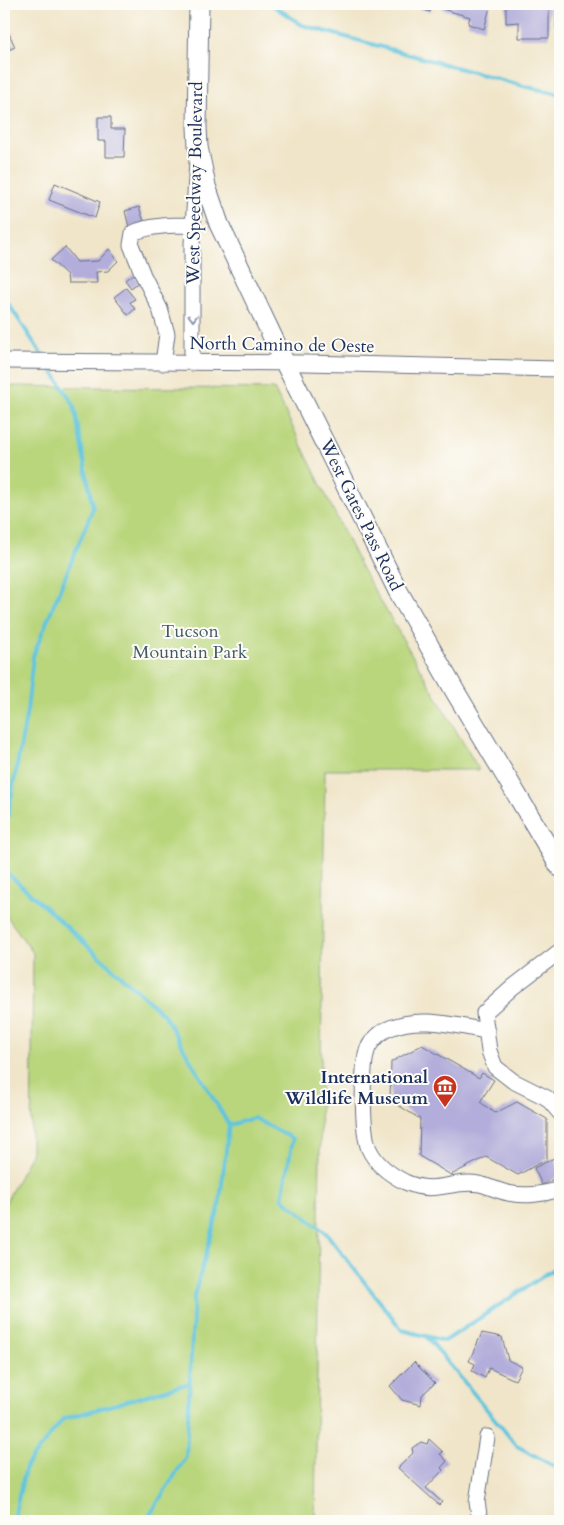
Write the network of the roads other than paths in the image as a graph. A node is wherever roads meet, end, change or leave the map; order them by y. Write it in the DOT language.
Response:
graph roads {
  1 [pos="199,4"];
  2 [pos="198,147"];
  3 [pos="193,225"];
  4 [pos="4,361"];
  5 [pos="163,363"];
  6 [pos="192,363"];
  7 [pos="285,363"];
  8 [pos="560,369"];
  9 [pos="560,867"];
  10 [pos="560,951"];
  11 [pos="487,1031"];
  12 [pos="560,1113"];
  13 [pos="560,1189"];
  14 [pos="487,1437"];
  15 [pos="480,1521"];
  1 -- 2 [label="main road, West Speedway Boulevard"];
  2 -- 3 [label="street, West Speedway Boulevard"];
  2 -- 7 [label="main road, West Gates Pass Road"];
  3 -- 5 [label="street"];
  3 -- 6 [label="street, West Speedway Boulevard, one-way"];
  4 -- 5 [label="street, North Camino de Oeste"];
  5 -- 6 [label="street, North Camino de Oeste"];
  6 -- 7 [label="street, North Camino de Oeste"];
  7 -- 8 [label="street, North Camino de Oeste"];
  7 -- 9 [label="main road, West Gates Pass Road"];
  10 -- 11 [label="street"];
  11 -- 12 [label="street"];
  11 -- 13 [label="street"];
  14 -- 15 [label="street"];
}
